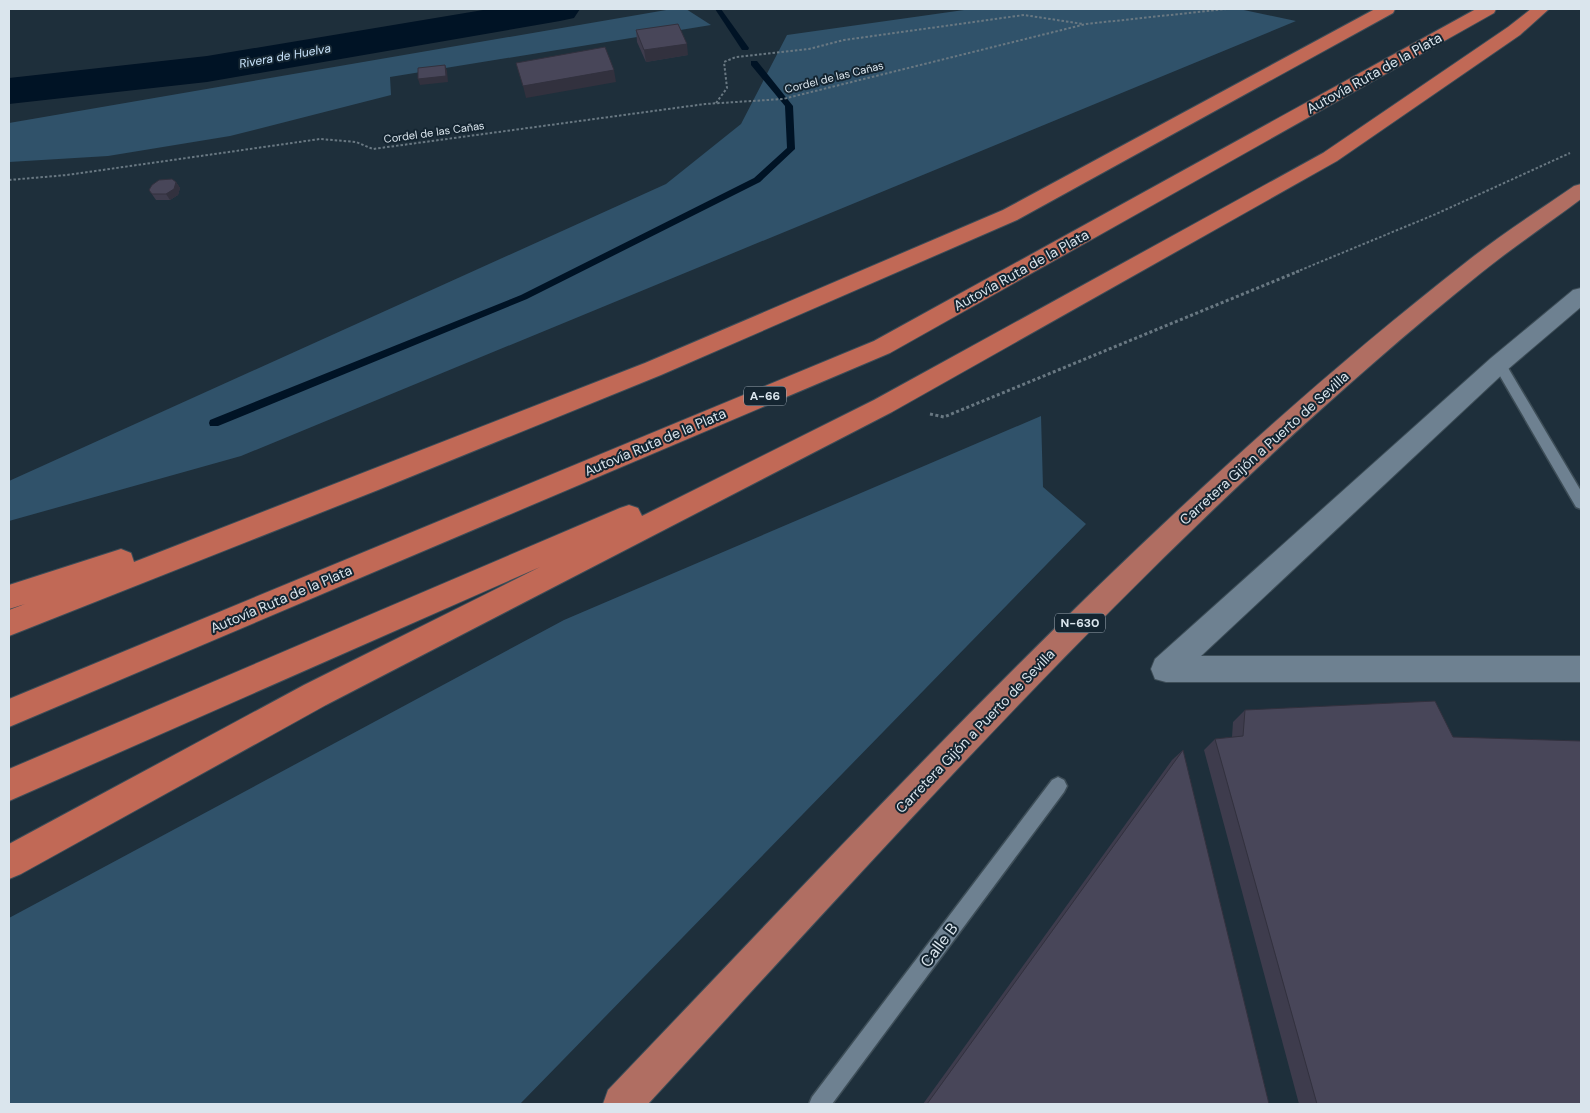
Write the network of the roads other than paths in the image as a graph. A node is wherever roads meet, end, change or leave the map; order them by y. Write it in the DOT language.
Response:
graph roads {
  1 [pos="1387,9"];
  2 [pos="1488,9"];
  3 [pos="1541,9"];
  4 [pos="1581,190"];
  5 [pos="1581,295"];
  6 [pos="1499,364"];
  7 [pos="883,406"];
  8 [pos="368,483"];
  9 [pos="1581,503"];
  10 [pos="9,597"];
  11 [pos="9,623"];
  12 [pos="1581,669"];
  13 [pos="9,713"];
  14 [pos="9,785"];
  15 [pos="1058,786"];
  16 [pos="9,862"];
  17 [pos="622,1104"];
  18 [pos="819,1104"];
  1 -- 8 [label="highway"];
  2 -- 13 [label="highway, Autovía Ruta de la Plata / A-66"];
  3 -- 7 [label="highway"];
  4 -- 17 [label="highway, Carretera Gijón a Puerto de Sevilla / N-630"];
  5 -- 6 [label="street"];
  6 -- 9 [label="lane"];
  6 -- 12 [label="street"];
  7 -- 14 [label="highway"];
  7 -- 16 [label="highway"];
  8 -- 10 [label="highway"];
  8 -- 11 [label="highway"];
  15 -- 18 [label="lane, Calle B"];
}
